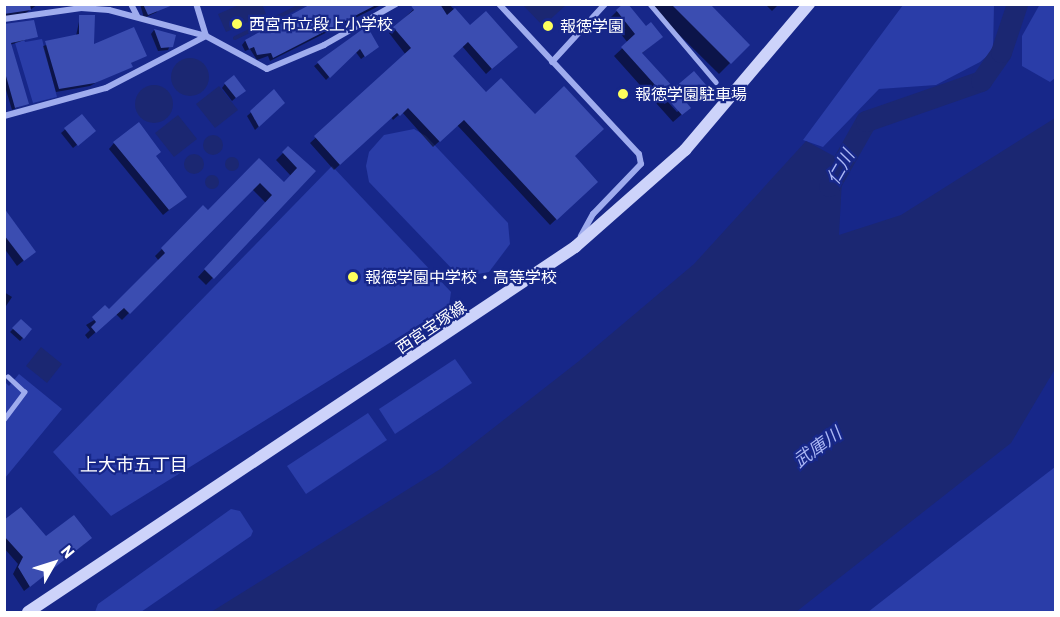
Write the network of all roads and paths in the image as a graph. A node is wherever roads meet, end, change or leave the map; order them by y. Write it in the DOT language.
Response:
graph roads {
  1 [pos="131,4"];
  2 [pos="196,4"];
  3 [pos="396,4"];
  4 [pos="499,4"];
  5 [pos="605,4"];
  6 [pos="650,4"];
  7 [pos="808,4"];
  8 [pos="137,16"];
  9 [pos="4,19"];
  10 [pos="206,36"];
  11 [pos="552,62"];
  12 [pos="716,82"];
  13 [pos="5,114"];
  14 [pos="575,248"];
  15 [pos="8,377"];
  16 [pos="4,419"];
  17 [pos="82,577"];
  18 [pos="28,612"];
  19 [pos="41,612"];
  1 -- 8 [label="street"];
  2 -- 10 [label="street"];
  3 -- 10 [label="street"];
  4 -- 11 [label="street"];
  5 -- 11 [label="street"];
  6 -- 12 [label="lane"];
  7 -- 14 [label="main road, 西宮宝塚線"];
  8 -- 9 [label="street"];
  8 -- 10 [label="street"];
  10 -- 13 [label="street"];
  11 -- 14 [label="street"];
  14 -- 17 [label="main road, 西宮宝塚線"];
  15 -- 16 [label="lane"];
  17 -- 18 [label="main road, 西宮宝塚線"];
  17 -- 19 [label="main road, 西宮宝塚線"];
}
